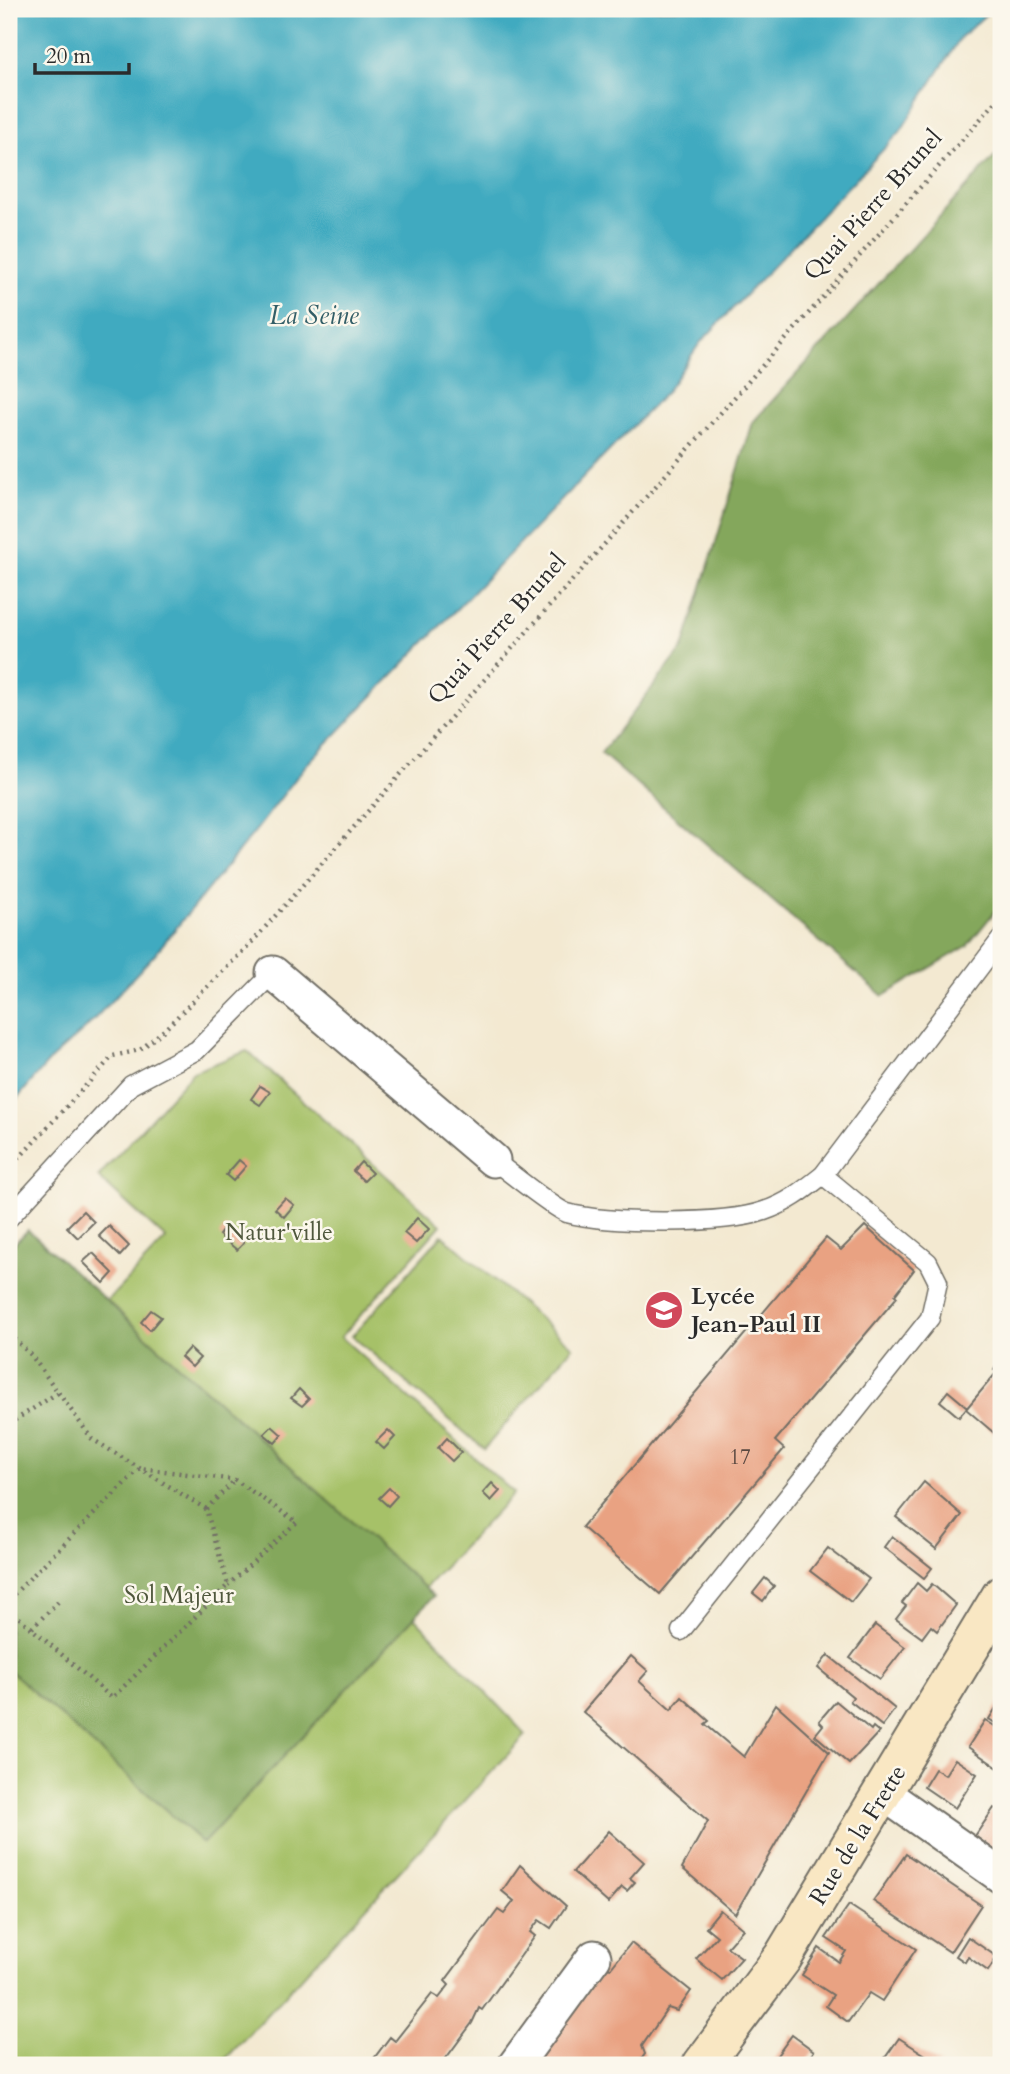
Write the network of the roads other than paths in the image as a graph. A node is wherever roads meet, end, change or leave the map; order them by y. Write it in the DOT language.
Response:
graph roads {
  1 [pos="1001,939"];
  2 [pos="273,973"];
  3 [pos="493,1160"];
  4 [pos="823,1175"];
  5 [pos="9,1218"];
  6 [pos="1001,1596"];
  7 [pos="681,1631"];
  8 [pos="883,1793"];
  9 [pos="1001,1876"];
  10 [pos="594,1957"];
  11 [pos="515,2065"];
  12 [pos="702,2065"];
  1 -- 4 [label="lane"];
  2 -- 3 [label="street"];
  2 -- 5 [label="lane"];
  3 -- 4 [label="lane"];
  4 -- 7 [label="lane"];
  6 -- 8 [label="street, Rue de la Frette"];
  8 -- 9 [label="street, Rue de la Frette"];
  8 -- 12 [label="street, Rue de la Frette"];
  10 -- 11 [label="street"];
}
